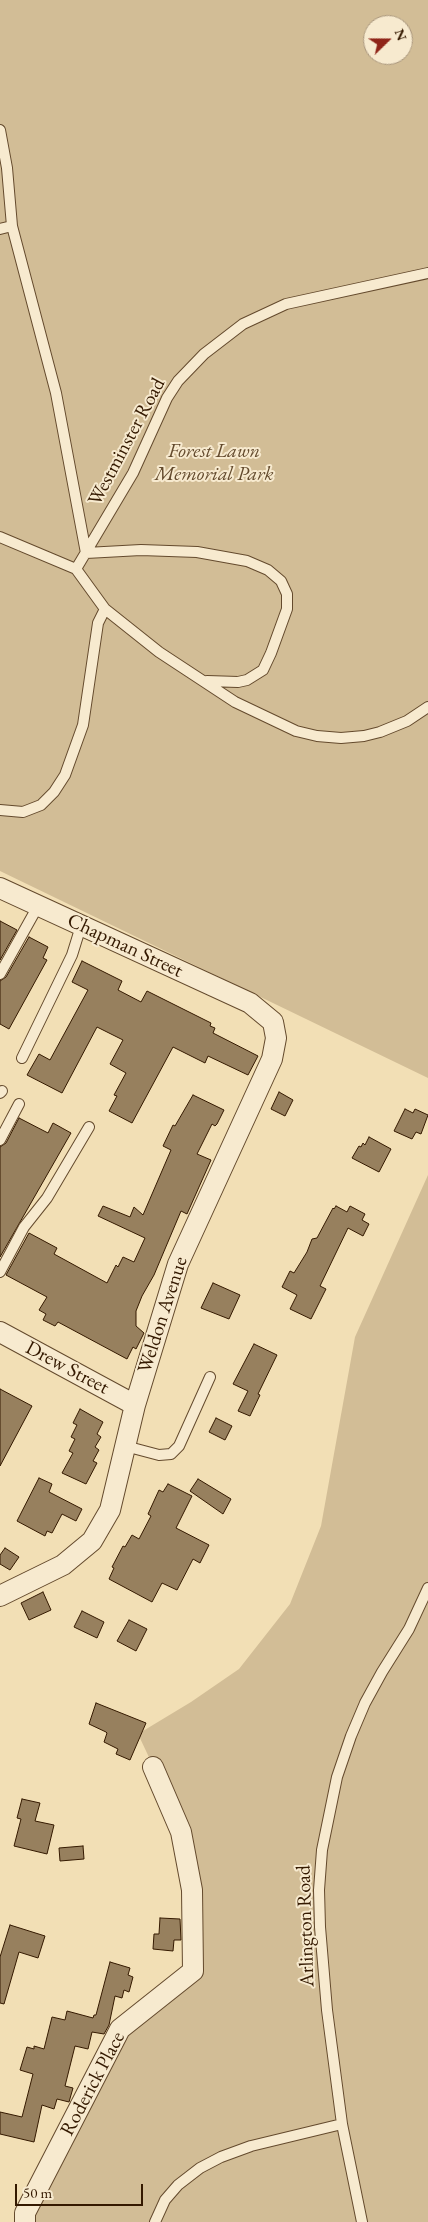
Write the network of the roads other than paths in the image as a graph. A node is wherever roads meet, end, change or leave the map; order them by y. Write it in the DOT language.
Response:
graph roads {
  1 [pos="0,130"];
  2 [pos="12,226"];
  3 [pos="0,229"];
  4 [pos="428,273"];
  5 [pos="0,537"];
  6 [pos="86,553"];
  7 [pos="76,569"];
  8 [pos="106,609"];
  9 [pos="204,681"];
  10 [pos="428,707"];
  11 [pos="0,810"];
  12 [pos="0,888"];
  13 [pos="38,906"];
  14 [pos="81,926"];
  15 [pos="0,974"];
  16 [pos="250,1003"];
  17 [pos="22,1058"];
  18 [pos="20,1104"];
  19 [pos="89,1127"];
  20 [pos="0,1140"];
  21 [pos="0,1272"];
  22 [pos="0,1332"];
  23 [pos="210,1377"];
  24 [pos="135,1405"];
  25 [pos="125,1446"];
  26 [pos="428,1588"];
  27 [pos="0,1596"];
  28 [pos="153,1767"];
  29 [pos="342,2124"];
  30 [pos="25,2222"];
  31 [pos="155,2222"];
  32 [pos="362,2222"];
  1 -- 2 [label="lane, Westminster Road"];
  2 -- 3 [label="lane"];
  2 -- 6 [label="lane, Westminster Road"];
  4 -- 6 [label="lane, Westminster Road"];
  5 -- 7 [label="lane"];
  6 -- 7 [label="lane, Westminster Road"];
  6 -- 9 [label="lane"];
  7 -- 8 [label="lane"];
  8 -- 9 [label="lane"];
  8 -- 11 [label="lane"];
  9 -- 10 [label="lane"];
  12 -- 13 [label="street, Chapman Street"];
  13 -- 14 [label="street, Chapman Street"];
  13 -- 15 [label="lane"];
  14 -- 16 [label="street, Chapman Street"];
  14 -- 17 [label="lane"];
  16 -- 24 [label="street, Weldon Avenue"];
  18 -- 20 [label="lane"];
  19 -- 21 [label="lane"];
  22 -- 24 [label="street, Drew Street"];
  23 -- 25 [label="lane"];
  24 -- 25 [label="street, Weldon Avenue"];
  25 -- 27 [label="street, Weldon Avenue"];
  26 -- 29 [label="lane, Arlington Road"];
  28 -- 30 [label="street, Roderick Place"];
  29 -- 31 [label="lane"];
  29 -- 32 [label="lane, Arlington Road"];
}
